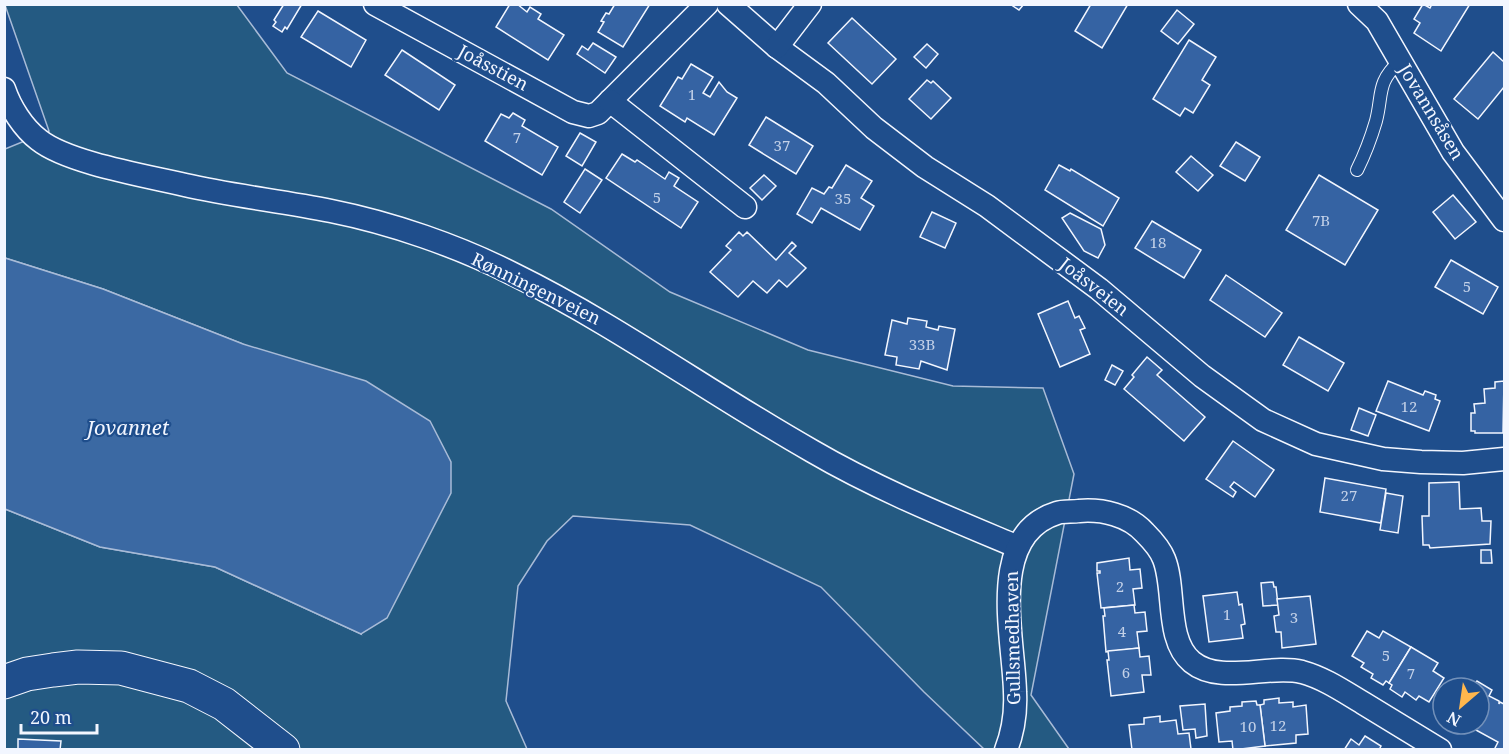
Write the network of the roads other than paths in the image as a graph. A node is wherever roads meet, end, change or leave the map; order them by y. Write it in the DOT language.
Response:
graph roads {
  1 [pos="375,4"];
  2 [pos="707,4"];
  3 [pos="728,4"];
  4 [pos="810,4"];
  5 [pos="1359,4"];
  6 [pos="777,47"];
  7 [pos="1400,61"];
  8 [pos="4,89"];
  9 [pos="610,101"];
  10 [pos="1357,170"];
  11 [pos="745,207"];
  12 [pos="1504,220"];
  13 [pos="1504,459"];
  14 [pos="1018,547"];
  15 [pos="4,682"];
  16 [pos="283,750"];
  17 [pos="1006,750"];
  18 [pos="1440,750"];
  1 -- 9 [label="street, Joåsstien"];
  2 -- 9 [label="street, Joåsstien"];
  3 -- 6 [label="street, Joåsveien"];
  4 -- 6 [label="street"];
  5 -- 7 [label="street, Jovannsåsen"];
  6 -- 13 [label="street, Joåsveien"];
  7 -- 10 [label="lane"];
  7 -- 12 [label="street, Jovannsåsen"];
  8 -- 14 [label="street, Rønningenveien"];
  9 -- 11 [label="street"];
  14 -- 17 [label="street, Gullsmedhaven"];
  14 -- 18 [label="street, Gullsmedhaven"];
  15 -- 16 [label="main road"];
}
